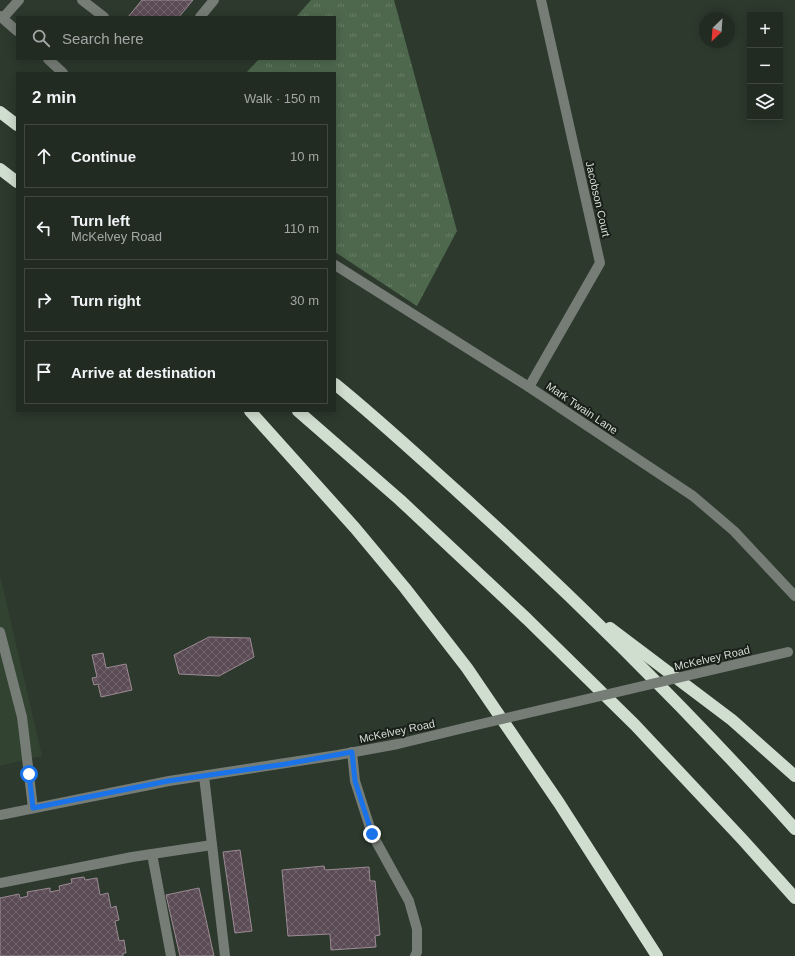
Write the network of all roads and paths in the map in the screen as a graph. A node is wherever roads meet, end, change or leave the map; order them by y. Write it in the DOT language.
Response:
graph roads {
  1 [pos="18,0"];
  2 [pos="82,0"];
  3 [pos="214,0"];
  4 [pos="541,0"];
  5 [pos="103,16"];
  6 [pos="201,16"];
  7 [pos="1,17"];
  8 [pos="16,30"];
  9 [pos="49,60"];
  10 [pos="62,72"];
  11 [pos="0,112"];
  12 [pos="16,124"];
  13 [pos="0,168"];
  14 [pos="16,181"];
  15 [pos="336,266"];
  16 [pos="336,385"];
  17 [pos="529,387"];
  18 [pos="251,412"];
  19 [pos="299,412"];
  20 [pos="795,596"];
  21 [pos="573,599"];
  22 [pos="0,632"];
  23 [pos="791,652"];
  24 [pos="352,752"];
  25 [pos="204,776"];
  26 [pos="795,776"];
  27 [pos="33,808"];
  28 [pos="0,815"];
  29 [pos="795,829"];
  30 [pos="212,845"];
  31 [pos="152,854"];
  32 [pos="0,882"];
  33 [pos="795,898"];
  34 [pos="171,956"];
  35 [pos="225,956"];
  36 [pos="415,956"];
  37 [pos="657,956"];
  1 -- 7 [label="street"];
  2 -- 5 [label="street"];
  3 -- 6 [label="street"];
  4 -- 17 [label="street, Jacobson Court"];
  7 -- 8 [label="street"];
  9 -- 10 [label="street"];
  11 -- 12 [label="highway"];
  13 -- 14 [label="highway"];
  15 -- 17 [label="street, Mark Twain Lane"];
  16 -- 21 [label="highway"];
  17 -- 20 [label="street, Mark Twain Lane"];
  18 -- 37 [label="highway"];
  19 -- 33 [label="highway"];
  21 -- 26 [label="highway"];
  21 -- 29 [label="highway"];
  22 -- 27 [label="street"];
  23 -- 24 [label="street, McKelvey Road, bridge"];
  24 -- 25 [label="street, McKelvey Road"];
  24 -- 36 [label="street"];
  25 -- 27 [label="street, McKelvey Road"];
  25 -- 30 [label="street"];
  27 -- 28 [label="street, McKelvey Road"];
  30 -- 31 [label="street"];
  30 -- 35 [label="street"];
  31 -- 32 [label="street"];
  31 -- 34 [label="street"];
}
